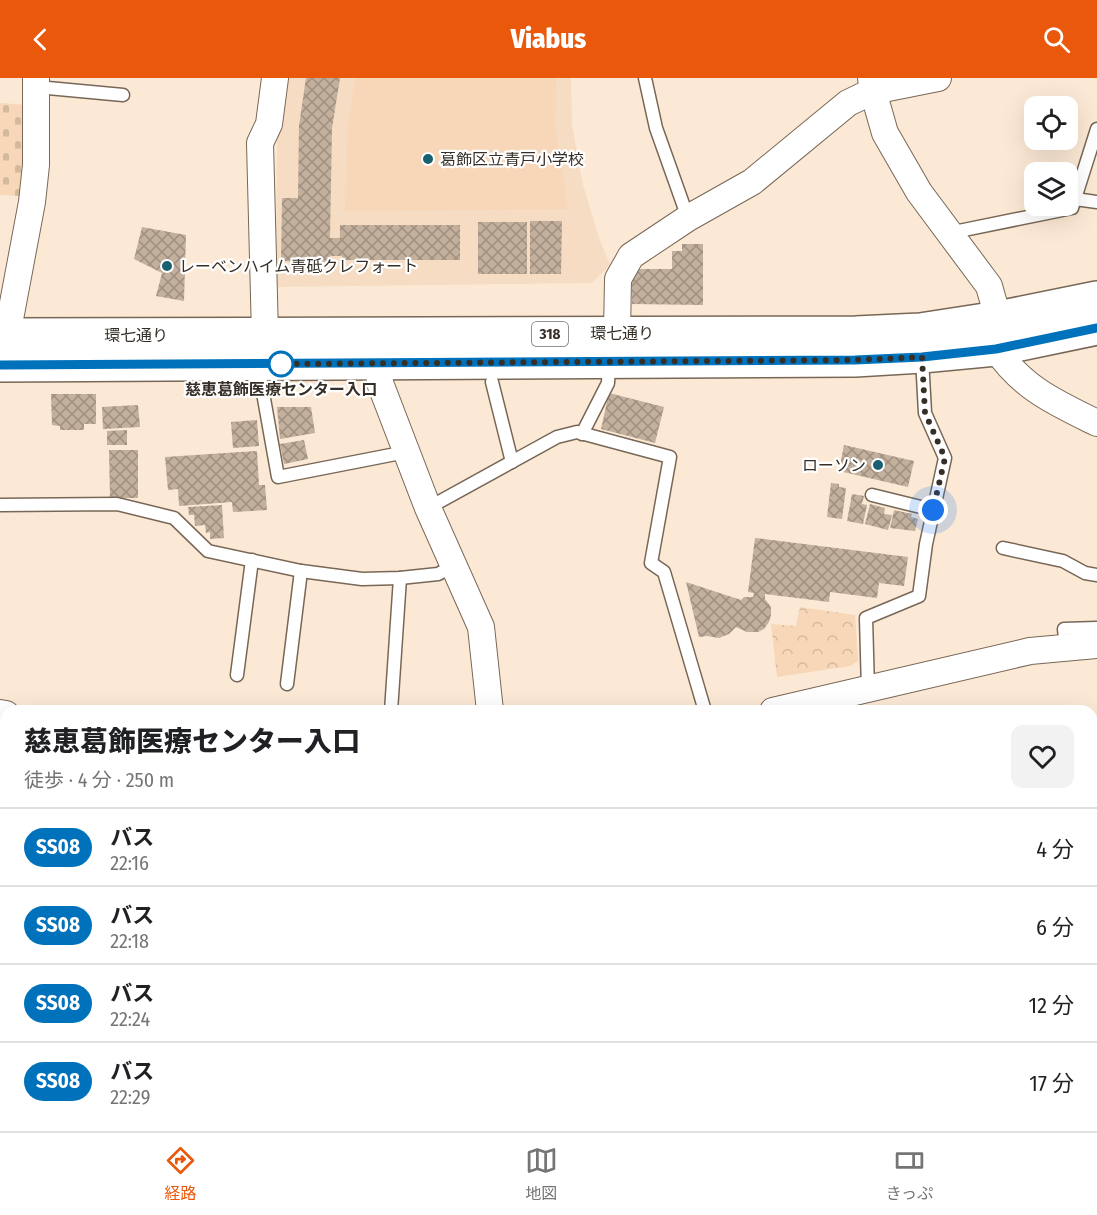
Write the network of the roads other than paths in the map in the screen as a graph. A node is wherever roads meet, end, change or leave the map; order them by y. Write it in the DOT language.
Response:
graph roads {
  1 [pos="275,78"];
  2 [pos="645,78"];
  3 [pos="938,78"];
  4 [pos="37,83"];
  5 [pos="872,85"];
  6 [pos="123,95"];
  7 [pos="1097,129"];
  8 [pos="1078,187"];
  9 [pos="1078,200"];
  10 [pos="1097,202"];
  11 [pos="1033,216"];
  12 [pos="688,218"];
  13 [pos="949,233"];
  14 [pos="1097,298"];
  15 [pos="1097,328"];
  16 [pos="997,333"];
  17 [pos="2,345"];
  18 [pos="613,347"];
  19 [pos="262,349"];
  20 [pos="922,357"];
  21 [pos="379,364"];
  22 [pos="492,382"];
  23 [pos="1097,423"];
  24 [pos="582,434"];
  25 [pos="406,452"];
  26 [pos="512,462"];
  27 [pos="872,495"];
  28 [pos="0,505"];
  29 [pos="428,508"];
  30 [pos="933,510"];
  31 [pos="1004,548"];
  32 [pos="252,560"];
  33 [pos="455,565"];
  34 [pos="300,571"];
  35 [pos="1097,575"];
  36 [pos="400,578"];
  37 [pos="1097,628"];
  38 [pos="1097,645"];
  39 [pos="1066,648"];
  40 [pos="237,675"];
  41 [pos="287,684"];
  42 [pos="867,700"];
  43 [pos="392,705"];
  44 [pos="489,705"];
  45 [pos="703,705"];
  46 [pos="824,705"];
  1 -- 19 [label="street"];
  2 -- 12 [label="lane"];
  3 -- 5 [label="street"];
  4 -- 6 [label="lane"];
  4 -- 17 [label="street"];
  5 -- 12 [label="street"];
  5 -- 13 [label="street"];
  7 -- 8 [label="lane"];
  9 -- 10 [label="lane"];
  11 -- 13 [label="lane"];
  12 -- 18 [label="street"];
  13 -- 16 [label="street"];
  14 -- 16 [label="main road, 環七通り / 318"];
  15 -- 16 [label="main road, 環七通り / 318"];
  16 -- 18 [label="main road, 環七通り / 318"];
  16 -- 20 [label="main road, 環七通り / 318"];
  16 -- 23 [label="street"];
  17 -- 19 [label="main road, 環七通り / 318"];
  18 -- 19 [label="main road, 環七通り / 318"];
  18 -- 20 [label="main road, 環七通り / 318"];
  18 -- 21 [label="main road, 環七通り / 318"];
  18 -- 24 [label="lane"];
  19 -- 21 [label="main road, 環七通り / 318"];
  19 -- 25 [label="lane"];
  20 -- 30 [label="lane"];
  21 -- 25 [label="street"];
  22 -- 26 [label="lane"];
  24 -- 26 [label="lane"];
  24 -- 45 [label="lane"];
  25 -- 29 [label="street"];
  26 -- 29 [label="lane"];
  27 -- 30 [label="lane"];
  28 -- 32 [label="lane"];
  29 -- 33 [label="street"];
  30 -- 42 [label="lane"];
  31 -- 35 [label="lane"];
  32 -- 34 [label="lane"];
  32 -- 40 [label="lane"];
  33 -- 36 [label="lane"];
  33 -- 44 [label="street"];
  34 -- 36 [label="lane"];
  34 -- 41 [label="lane"];
  36 -- 43 [label="lane"];
  37 -- 39 [label="lane"];
  38 -- 39 [label="street"];
  39 -- 42 [label="street"];
  42 -- 46 [label="street"];
}
